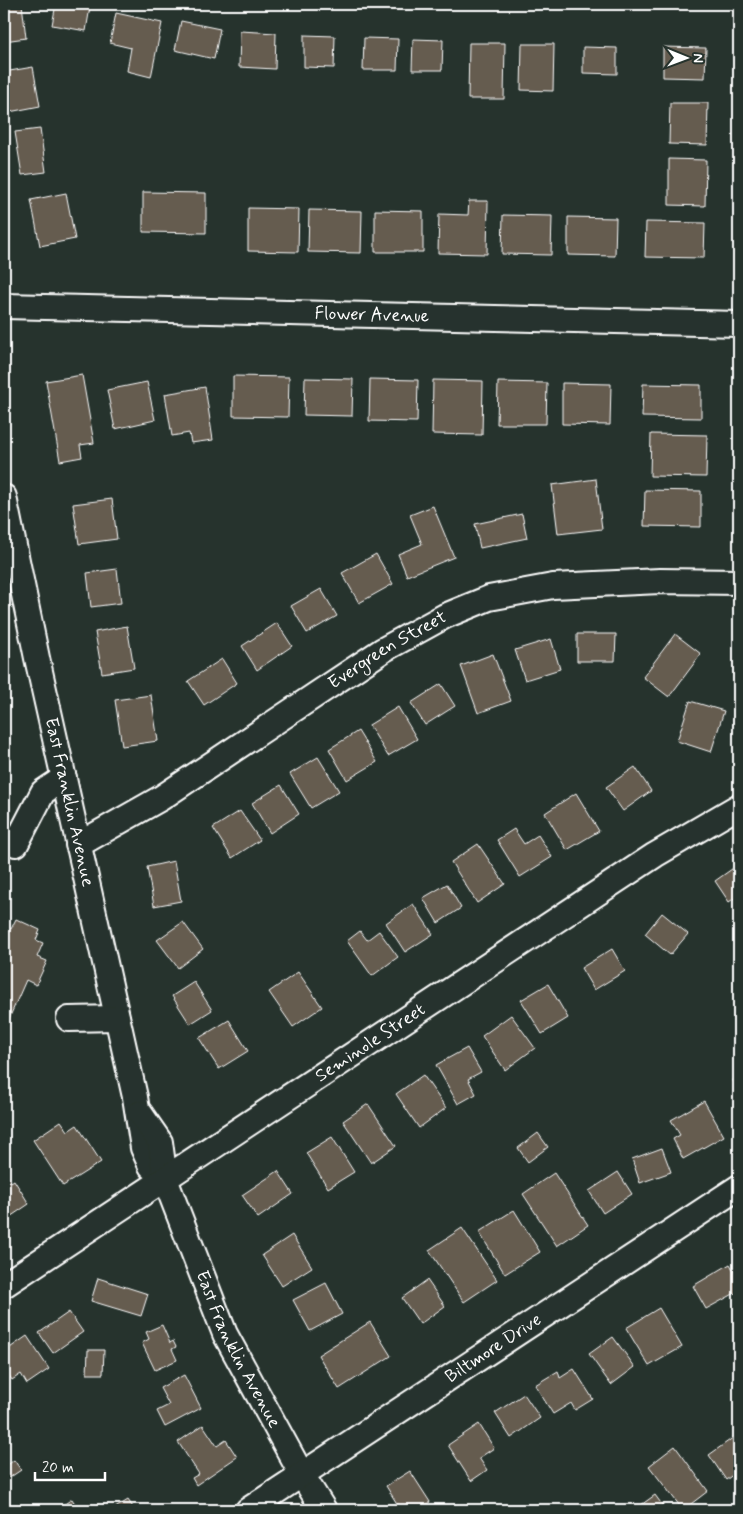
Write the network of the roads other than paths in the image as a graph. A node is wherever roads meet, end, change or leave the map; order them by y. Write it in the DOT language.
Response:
graph roads {
  1 [pos="4,306"];
  2 [pos="739,324"];
  3 [pos="4,498"];
  4 [pos="739,582"];
  5 [pos="64,778"];
  6 [pos="739,806"];
  7 [pos="16,844"];
  8 [pos="78,845"];
  9 [pos="117,1018"];
  10 [pos="69,1019"];
  11 [pos="165,1179"];
  12 [pos="739,1187"];
  13 [pos="4,1285"];
  14 [pos="302,1475"];
  15 [pos="248,1510"];
  16 [pos="324,1510"];
  1 -- 2 [label="street, Flower Avenue"];
  3 -- 5 [label="street, East Franklin Avenue"];
  4 -- 8 [label="street, Evergreen Street"];
  5 -- 7 [label="street"];
  5 -- 8 [label="street, East Franklin Avenue"];
  6 -- 11 [label="street, Seminole Street"];
  8 -- 9 [label="street, East Franklin Avenue"];
  9 -- 10 [label="street"];
  9 -- 11 [label="street, East Franklin Avenue"];
  11 -- 13 [label="street, Seminole Street"];
  11 -- 14 [label="street, East Franklin Avenue"];
  12 -- 14 [label="street, Biltmore Drive"];
  14 -- 15 [label="street, Biltmore Drive"];
  14 -- 16 [label="street, East Franklin Avenue"];
}
